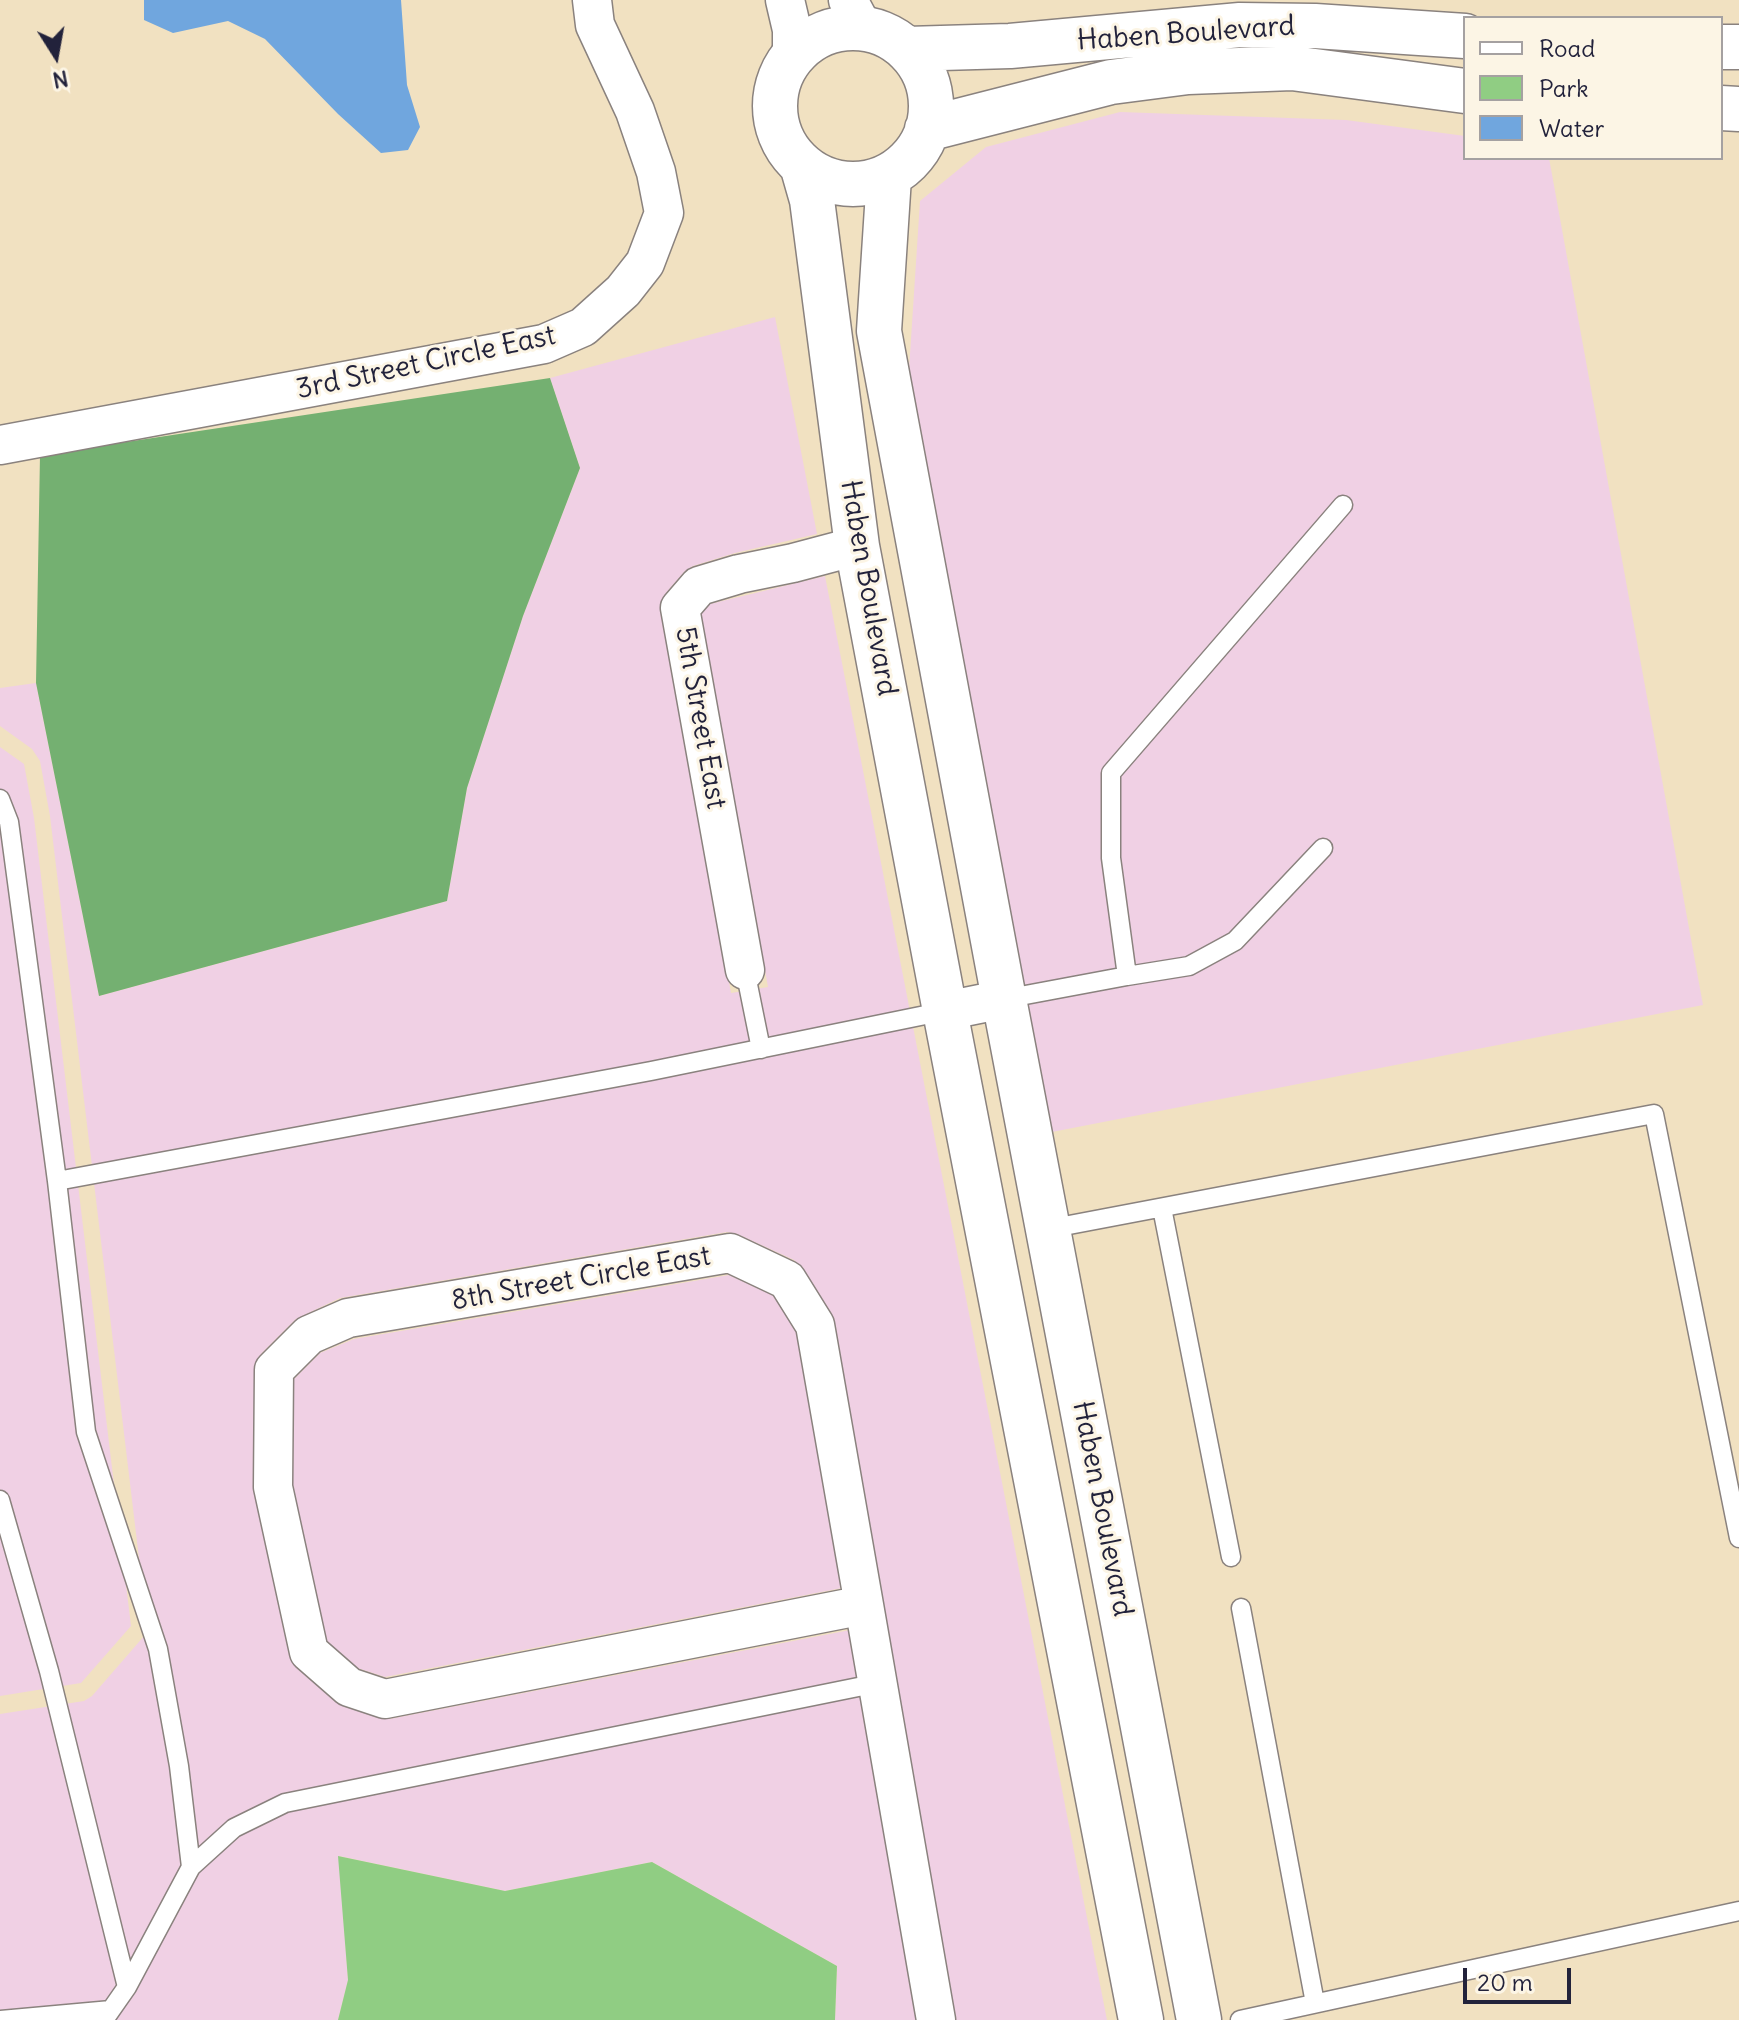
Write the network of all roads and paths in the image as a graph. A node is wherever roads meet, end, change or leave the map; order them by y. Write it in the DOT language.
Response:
graph roads {
  1 [pos="592,0"];
  2 [pos="785,0"];
  3 [pos="856,14"];
  4 [pos="1463,36"];
  5 [pos="907,49"];
  6 [pos="792,57"];
  7 [pos="1463,91"];
  8 [pos="927,129"];
  9 [pos="802,165"];
  10 [pos="889,177"];
  11 [pos="0,445"];
  12 [pos="1343,505"];
  13 [pos="857,546"];
  14 [pos="0,799"];
  15 [pos="1323,848"];
  16 [pos="745,970"];
  17 [pos="1127,976"];
  18 [pos="1004,999"];
  19 [pos="945,1011"];
  20 [pos="761,1049"];
  21 [pos="57,1181"];
  22 [pos="1162,1208"];
  23 [pos="1048,1229"];
  24 [pos="0,1500"];
  25 [pos="1739,1538"];
  26 [pos="1231,1557"];
  27 [pos="864,1605"];
  28 [pos="1241,1608"];
  29 [pos="878,1683"];
  30 [pos="191,1867"];
  31 [pos="1739,1911"];
  32 [pos="127,1987"];
  33 [pos="1315,2003"];
  34 [pos="107,2015"];
  35 [pos="0,2020"];
  36 [pos="936,2020"];
  37 [pos="1141,2020"];
  38 [pos="1199,2020"];
  39 [pos="1240,2020"];
  1 -- 11 [label="street, 3rd Street Circle East"];
  2 -- 6 [label="street"];
  3 -- 5 [label="street"];
  3 -- 6 [label="street"];
  4 -- 5 [label="street, Haben Boulevard"];
  5 -- 8 [label="street"];
  6 -- 9 [label="street"];
  7 -- 8 [label="street, Haben Boulevard"];
  8 -- 10 [label="street"];
  9 -- 10 [label="street"];
  9 -- 13 [label="street, Haben Boulevard"];
  10 -- 18 [label="street, Haben Boulevard"];
  12 -- 17 [label="lane"];
  13 -- 16 [label="street, 5th Street East"];
  13 -- 19 [label="street, Haben Boulevard"];
  14 -- 21 [label="lane"];
  15 -- 17 [label="lane"];
  16 -- 20 [label="lane"];
  17 -- 18 [label="lane"];
  18 -- 19 [label="street"];
  18 -- 23 [label="street, Haben Boulevard"];
  19 -- 20 [label="lane"];
  19 -- 37 [label="street, Haben Boulevard"];
  20 -- 21 [label="lane"];
  21 -- 30 [label="lane"];
  22 -- 23 [label="lane"];
  22 -- 25 [label="lane"];
  22 -- 26 [label="lane"];
  23 -- 38 [label="street, Haben Boulevard"];
  24 -- 32 [label="lane"];
  27 -- 27 [label="street, 8th Street Circle East"];
  27 -- 29 [label="street, 8th Street Circle East"];
  28 -- 33 [label="lane"];
  29 -- 30 [label="lane"];
  29 -- 36 [label="street, 8th Street Circle East"];
  30 -- 32 [label="lane"];
  31 -- 33 [label="lane"];
  32 -- 34 [label="lane"];
  33 -- 39 [label="lane"];
  34 -- 35 [label="lane"];
}
